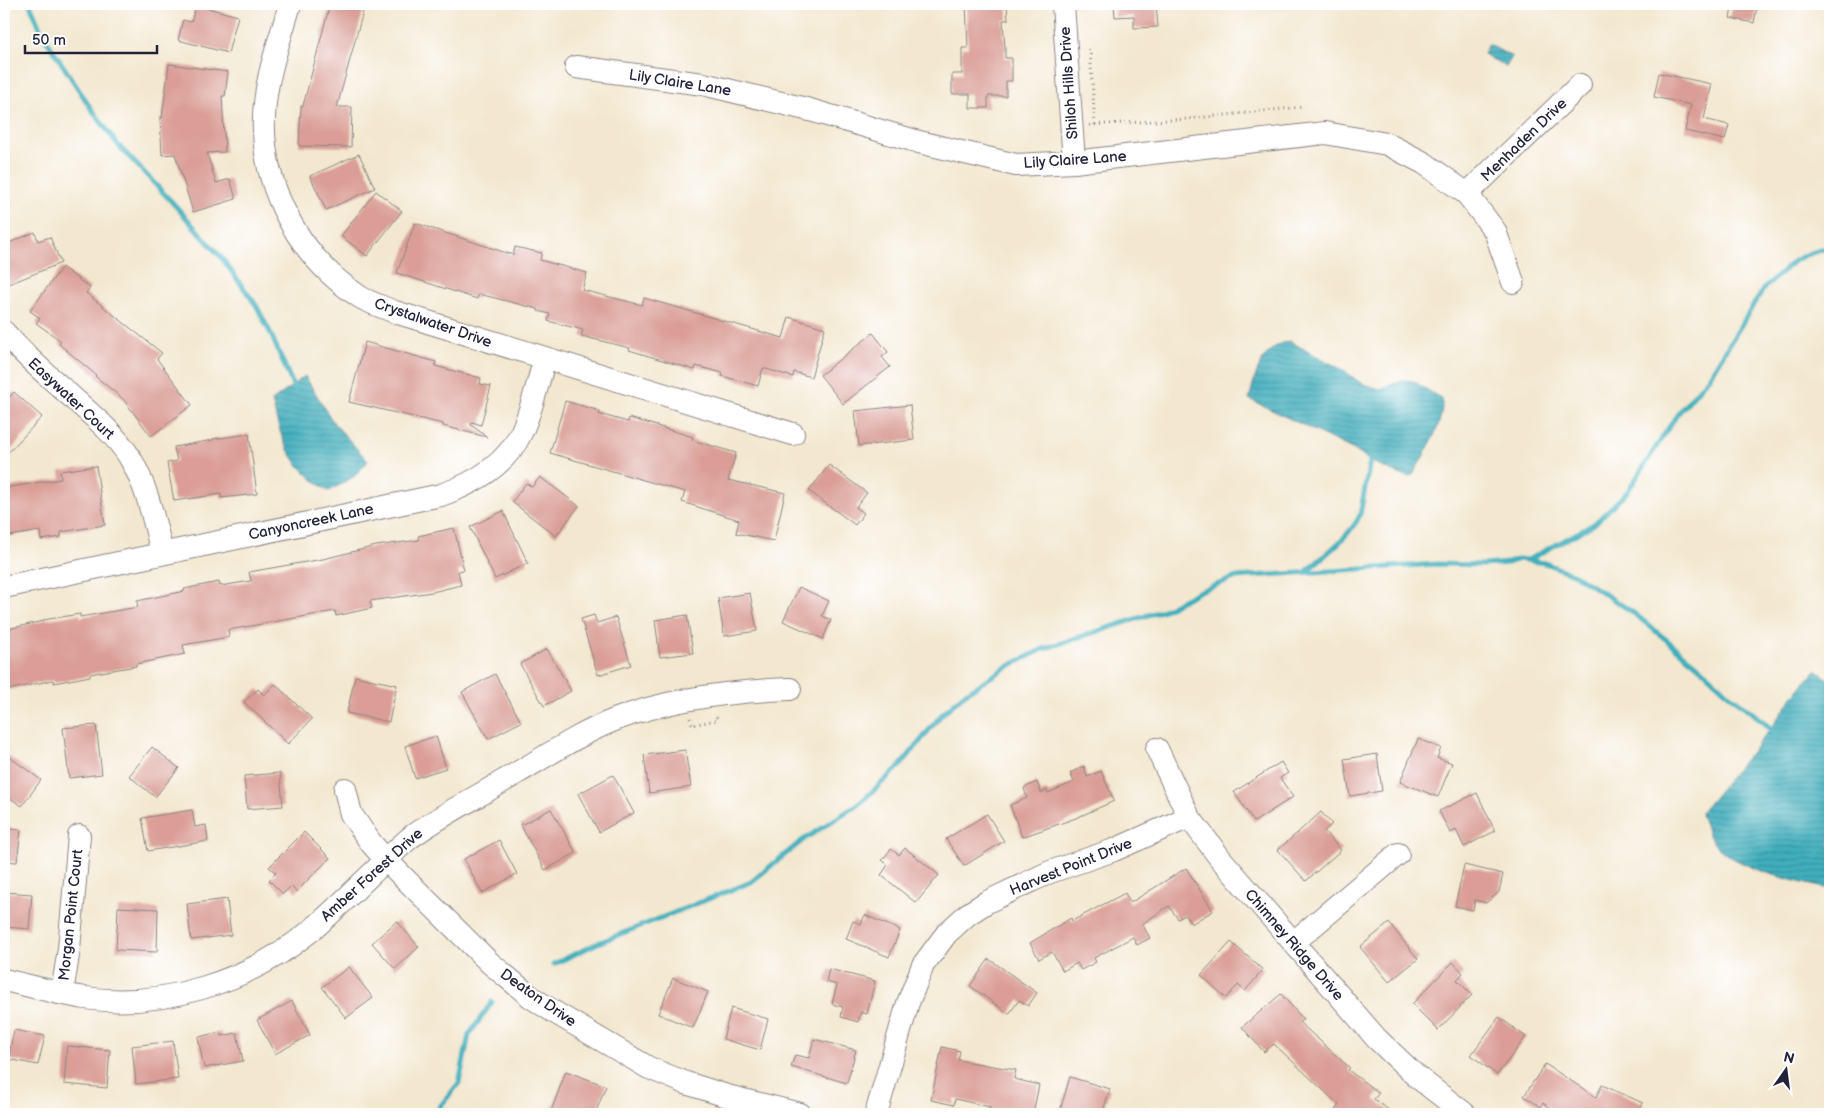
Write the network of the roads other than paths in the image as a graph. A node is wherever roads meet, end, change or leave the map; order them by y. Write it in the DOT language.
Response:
graph roads {
  1 [pos="290,4"];
  2 [pos="1063,4"];
  3 [pos="576,67"];
  4 [pos="1580,86"];
  5 [pos="1074,162"];
  6 [pos="1467,194"];
  7 [pos="1513,282"];
  8 [pos="4,332"];
  9 [pos="545,359"];
  10 [pos="793,434"];
  11 [pos="162,554"];
  12 [pos="4,587"];
  13 [pos="790,689"];
  14 [pos="1157,749"];
  15 [pos="345,789"];
  16 [pos="1189,817"];
  17 [pos="79,836"];
  18 [pos="1398,854"];
  19 [pos="386,860"];
  20 [pos="1294,942"];
  21 [pos="4,980"];
  22 [pos="62,993"];
  23 [pos="800,1114"];
  24 [pos="876,1114"];
  25 [pos="1465,1114"];
  1 -- 9 [label="street, Crystalwater Drive"];
  2 -- 5 [label="street, Shiloh Hills Drive"];
  3 -- 5 [label="street, Lily Claire Lane"];
  4 -- 6 [label="street, Menhaden Drive"];
  5 -- 6 [label="street, Lily Claire Lane"];
  6 -- 7 [label="street, Lily Claire Lane"];
  8 -- 11 [label="street, Easywater Court"];
  9 -- 10 [label="street, Crystalwater Drive"];
  9 -- 11 [label="street, Canyoncreek Lane"];
  11 -- 12 [label="street, Canyoncreek Lane"];
  13 -- 19 [label="street, Amber Forest Drive"];
  14 -- 16 [label="street, Chimney Ridge Drive"];
  15 -- 19 [label="street, Deaton Drive"];
  16 -- 20 [label="street, Chimney Ridge Drive"];
  16 -- 24 [label="street, Harvest Point Drive"];
  17 -- 22 [label="street, Morgan Point Court"];
  18 -- 20 [label="street"];
  19 -- 22 [label="street, Amber Forest Drive"];
  19 -- 23 [label="street, Deaton Drive"];
  20 -- 25 [label="street, Chimney Ridge Drive"];
  21 -- 22 [label="street, Amber Forest Drive"];
}
